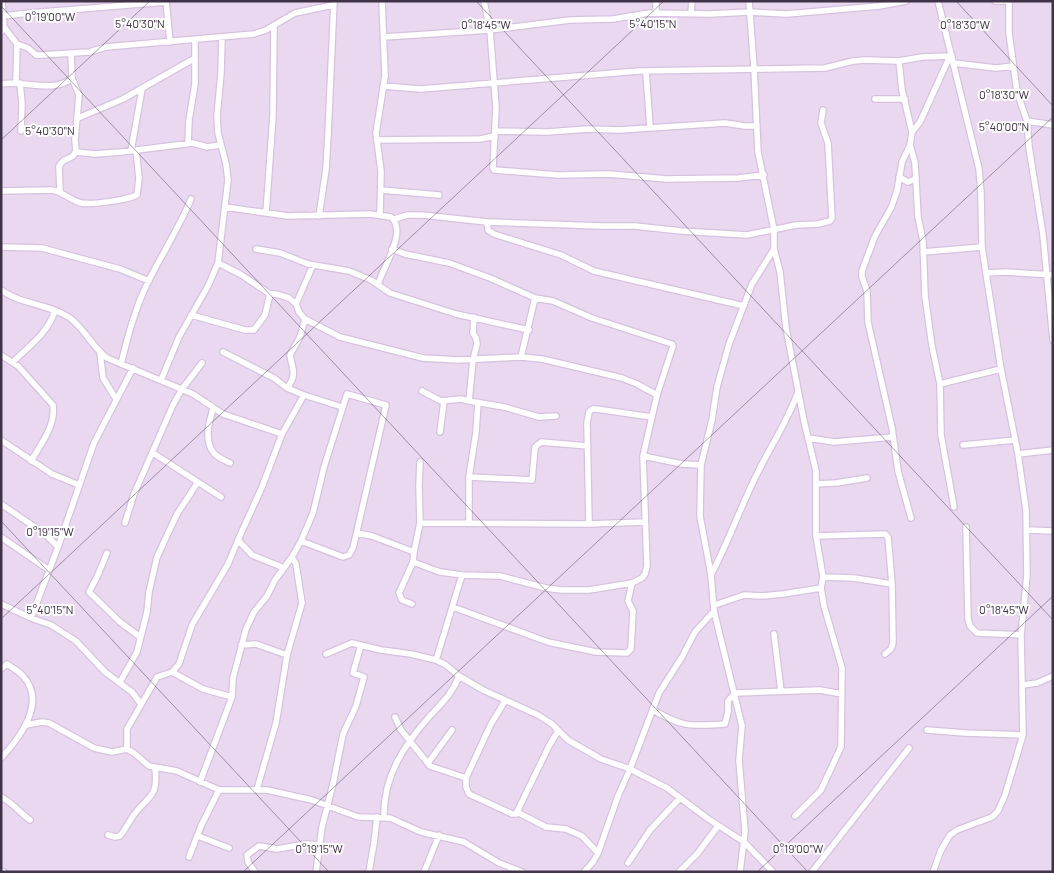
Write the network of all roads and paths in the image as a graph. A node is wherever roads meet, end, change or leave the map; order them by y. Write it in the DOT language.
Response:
graph roads {
  1 [pos="2,1"];
  2 [pos="382,1"];
  3 [pos="484,1"];
  4 [pos="656,1"];
  5 [pos="692,1"];
  6 [pos="749,1"];
  7 [pos="906,1"];
  8 [pos="938,1"];
  9 [pos="995,1"];
  10 [pos="166,2"];
  11 [pos="333,3"];
  12 [pos="749,12"];
  13 [pos="656,13"];
  14 [pos="691,13"];
  15 [pos="3,16"];
  16 [pos="274,26"];
  17 [pos="2,29"];
  18 [pos="490,30"];
  19 [pos="222,37"];
  20 [pos="384,37"];
  21 [pos="195,40"];
  22 [pos="170,42"];
  23 [pos="17,44"];
  24 [pos="71,53"];
  25 [pos="951,56"];
  26 [pos="195,58"];
  27 [pos="899,61"];
  28 [pos="953,63"];
  29 [pos="1014,66"];
  30 [pos="754,68"];
  31 [pos="646,72"];
  32 [pos="72,78"];
  33 [pos="18,83"];
  34 [pos="494,83"];
  35 [pos="1,84"];
  36 [pos="383,86"];
  37 [pos="142,88"];
  38 [pos="875,99"];
  39 [pos="905,99"];
  40 [pos="823,110"];
  41 [pos="78,118"];
  42 [pos="1027,121"];
  43 [pos="1053,124"];
  44 [pos="756,126"];
  45 [pos="650,127"];
  46 [pos="21,131"];
  47 [pos="912,132"];
  48 [pos="495,134"];
  49 [pos="377,140"];
  50 [pos="188,144"];
  51 [pos="220,145"];
  52 [pos="910,145"];
  53 [pos="133,151"];
  54 [pos="76,152"];
  55 [pos="764,175"];
  56 [pos="899,177"];
  57 [pos="915,179"];
  58 [pos="1,190"];
  59 [pos="381,190"];
  60 [pos="60,192"];
  61 [pos="439,195"];
  62 [pos="191,198"];
  63 [pos="225,207"];
  64 [pos="266,213"];
  65 [pos="380,215"];
  66 [pos="319,216"];
  67 [pos="394,219"];
  68 [pos="487,222"];
  69 [pos="774,230"];
  70 [pos="1,247"];
  71 [pos="982,247"];
  72 [pos="256,249"];
  73 [pos="392,249"];
  74 [pos="774,249"];
  75 [pos="923,252"];
  76 [pos="218,263"];
  77 [pos="313,265"];
  78 [pos="986,273"];
  79 [pos="1050,275"];
  80 [pos="149,281"];
  81 [pos="378,285"];
  82 [pos="1,290"];
  83 [pos="270,294"];
  84 [pos="535,298"];
  85 [pos="296,304"];
  86 [pos="744,306"];
  87 [pos="55,311"];
  88 [pos="191,315"];
  89 [pos="474,317"];
  90 [pos="305,319"];
  91 [pos="529,330"];
  92 [pos="1053,340"];
  93 [pos="100,352"];
  94 [pos="223,352"];
  95 [pos="1,355"];
  96 [pos="522,357"];
  97 [pos="473,360"];
  98 [pos="13,362"];
  99 [pos="202,363"];
  100 [pos="121,364"];
  101 [pos="133,368"];
  102 [pos="1002,369"];
  103 [pos="161,380"];
  104 [pos="940,384"];
  105 [pos="288,388"];
  106 [pos="182,389"];
  107 [pos="422,391"];
  108 [pos="798,392"];
  109 [pos="304,395"];
  110 [pos="657,395"];
  111 [pos="116,399"];
  112 [pos="444,401"];
  113 [pos="470,401"];
  114 [pos="478,403"];
  115 [pos="342,407"];
  116 [pos="213,409"];
  117 [pos="556,416"];
  118 [pos="652,417"];
  119 [pos="440,432"];
  120 [pos="282,434"];
  121 [pos="893,437"];
  122 [pos="808,438"];
  123 [pos="1,440"];
  124 [pos="1015,440"];
  125 [pos="963,445"];
  126 [pos="588,446"];
  127 [pos="1053,450"];
  128 [pos="153,453"];
  129 [pos="1018,454"];
  130 [pos="643,456"];
  131 [pos="31,460"];
  132 [pos="420,462"];
  133 [pos="230,463"];
  134 [pos="701,465"];
  135 [pos="469,477"];
  136 [pos="867,478"];
  137 [pos="198,482"];
  138 [pos="816,484"];
  139 [pos="79,485"];
  140 [pos="221,497"];
  141 [pos="1,504"];
  142 [pos="954,507"];
  143 [pos="911,518"];
  144 [pos="644,522"];
  145 [pos="125,523"];
  146 [pos="420,523"];
  147 [pos="469,523"];
  148 [pos="589,524"];
  149 [pos="966,527"];
  150 [pos="1027,530"];
  151 [pos="1053,531"];
  152 [pos="357,533"];
  153 [pos="816,536"];
  154 [pos="1,537"];
  155 [pos="238,540"];
  156 [pos="301,541"];
  157 [pos="58,547"];
  158 [pos="414,552"];
  159 [pos="107,553"];
  160 [pos="292,558"];
  161 [pos="413,562"];
  162 [pos="284,568"];
  163 [pos="49,570"];
  164 [pos="462,575"];
  165 [pos="711,575"];
  166 [pos="823,577"];
  167 [pos="632,583"];
  168 [pos="892,584"];
  169 [pos="821,588"];
  170 [pos="1,604"];
  171 [pos="412,604"];
  172 [pos="453,607"];
  173 [pos="715,608"];
  174 [pos="30,618"];
  175 [pos="774,634"];
  176 [pos="1021,635"];
  177 [pos="140,637"];
  178 [pos="241,645"];
  179 [pos="361,645"];
  180 [pos="326,654"];
  181 [pos="885,654"];
  182 [pos="287,655"];
  183 [pos="436,660"];
  184 [pos="1,669"];
  185 [pos="172,672"];
  186 [pos="459,676"];
  187 [pos="1053,676"];
  188 [pos="120,682"];
  189 [pos="1023,685"];
  190 [pos="781,691"];
  191 [pos="735,693"];
  192 [pos="842,694"];
  193 [pos="232,697"];
  194 [pos="505,701"];
  195 [pos="141,704"];
  196 [pos="653,710"];
  197 [pos="395,717"];
  198 [pos="26,725"];
  199 [pos="452,730"];
  200 [pos="927,730"];
  201 [pos="558,731"];
  202 [pos="1023,735"];
  203 [pos="410,740"];
  204 [pos="909,748"];
  205 [pos="127,749"];
  206 [pos="1,758"];
  207 [pos="428,764"];
  208 [pos="155,768"];
  209 [pos="630,770"];
  210 [pos="466,778"];
  211 [pos="200,782"];
  212 [pos="258,789"];
  213 [pos="220,790"];
  214 [pos="1,798"];
  215 [pos="680,798"];
  216 [pos="328,806"];
  217 [pos="517,812"];
  218 [pos="796,816"];
  219 [pos="377,817"];
  220 [pos="384,817"];
  221 [pos="30,820"];
  222 [pos="718,826"];
  223 [pos="108,835"];
  224 [pos="439,835"];
  225 [pos="198,836"];
  226 [pos="744,842"];
  227 [pos="320,846"];
  228 [pos="229,848"];
  229 [pos="598,853"];
  230 [pos="189,857"];
  231 [pos="628,863"];
  232 [pos="511,870"];
  233 [pos="255,872"];
  234 [pos="316,872"];
  235 [pos="369,872"];
  236 [pos="424,872"];
  237 [pos="522,872"];
  238 [pos="584,872"];
  239 [pos="679,872"];
  240 [pos="740,872"];
  241 [pos="772,872"];
  242 [pos="812,872"];
  243 [pos="934,872"];
  1 -- 15 [label="street"];
  2 -- 20 [label="street"];
  3 -- 18 [label="street"];
  4 -- 13 [label="street"];
  5 -- 14 [label="street"];
  6 -- 12 [label="street"];
  7 -- 12 [label="street"];
  8 -- 25 [label="street"];
  9 -- 29 [label="street"];
  10 -- 15 [label="street"];
  10 -- 22 [label="street"];
  11 -- 16 [label="street"];
  11 -- 66 [label="street"];
  12 -- 14 [label="street"];
  12 -- 30 [label="street"];
  13 -- 14 [label="street"];
  13 -- 18 [label="street"];
  15 -- 17 [label="street"];
  16 -- 19 [label="street"];
  16 -- 64 [label="street"];
  17 -- 23 [label="street"];
  18 -- 20 [label="street"];
  18 -- 34 [label="street"];
  19 -- 21 [label="street"];
  19 -- 51 [label="street"];
  20 -- 36 [label="street"];
  21 -- 22 [label="street"];
  21 -- 26 [label="street"];
  22 -- 24 [label="street"];
  23 -- 24 [label="street"];
  23 -- 33 [label="street"];
  24 -- 32 [label="street"];
  25 -- 27 [label="street"];
  25 -- 28 [label="street"];
  25 -- 47 [label="street"];
  26 -- 37 [label="street"];
  26 -- 50 [label="street"];
  27 -- 30 [label="street"];
  27 -- 39 [label="street"];
  28 -- 29 [label="street"];
  28 -- 71 [label="street"];
  29 -- 42 [label="street"];
  30 -- 31 [label="street"];
  30 -- 44 [label="street"];
  31 -- 34 [label="street"];
  31 -- 45 [label="street"];
  32 -- 33 [label="street"];
  32 -- 41 [label="street"];
  33 -- 35 [label="street"];
  33 -- 46 [label="street"];
  34 -- 36 [label="street"];
  34 -- 48 [label="street"];
  36 -- 49 [label="street"];
  37 -- 41 [label="street"];
  37 -- 53 [label="street"];
  38 -- 39 [label="street"];
  39 -- 47 [label="street"];
  40 -- 69 [label="street"];
  41 -- 54 [label="street"];
  42 -- 43 [label="street"];
  42 -- 79 [label="street"];
  44 -- 45 [label="street"];
  44 -- 55 [label="street"];
  45 -- 48 [label="street"];
  47 -- 52 [label="street"];
  48 -- 49 [label="street"];
  48 -- 55 [label="street"];
  49 -- 59 [label="street"];
  50 -- 51 [label="street"];
  50 -- 53 [label="street"];
  51 -- 63 [label="street"];
  52 -- 56 [label="street"];
  52 -- 57 [label="street"];
  53 -- 54 [label="street"];
  53 -- 60 [label="street"];
  54 -- 60 [label="street"];
  55 -- 69 [label="street"];
  56 -- 57 [label="street"];
  56 -- 121 [label="street"];
  57 -- 75 [label="street"];
  58 -- 60 [label="street"];
  59 -- 61 [label="street"];
  59 -- 65 [label="street"];
  62 -- 80 [label="street"];
  63 -- 64 [label="street"];
  63 -- 76 [label="street"];
  64 -- 66 [label="street"];
  65 -- 66 [label="street"];
  65 -- 67 [label="street"];
  67 -- 68 [label="street"];
  67 -- 73 [label="street"];
  68 -- 69 [label="street"];
  68 -- 86 [label="street"];
  69 -- 74 [label="street"];
  70 -- 80 [label="street"];
  71 -- 75 [label="street"];
  71 -- 78 [label="street"];
  72 -- 77 [label="street"];
  73 -- 81 [label="street"];
  73 -- 84 [label="street"];
  74 -- 86 [label="street"];
  74 -- 108 [label="street"];
  75 -- 104 [label="street"];
  76 -- 83 [label="street"];
  76 -- 88 [label="street"];
  77 -- 81 [label="street"];
  77 -- 85 [label="street"];
  78 -- 79 [label="street"];
  78 -- 102 [label="street"];
  79 -- 92 [label="street"];
  80 -- 100 [label="street"];
  81 -- 89 [label="street"];
  82 -- 87 [label="street"];
  83 -- 85 [label="street"];
  83 -- 88 [label="street"];
  84 -- 91 [label="street"];
  84 -- 110 [label="street"];
  85 -- 90 [label="street"];
  86 -- 134 [label="street"];
  87 -- 93 [label="street"];
  87 -- 98 [label="street"];
  88 -- 103 [label="street"];
  89 -- 91 [label="street"];
  89 -- 97 [label="street"];
  90 -- 97 [label="street"];
  90 -- 105 [label="street"];
  91 -- 96 [label="street"];
  93 -- 100 [label="street"];
  93 -- 111 [label="street"];
  94 -- 105 [label="street"];
  95 -- 98 [label="street"];
  96 -- 97 [label="street"];
  96 -- 110 [label="street"];
  97 -- 113 [label="street"];
  98 -- 131 [label="street"];
  99 -- 106 [label="street"];
  100 -- 101 [label="street"];
  101 -- 103 [label="street"];
  101 -- 111 [label="street"];
  102 -- 104 [label="street"];
  102 -- 124 [label="street"];
  103 -- 106 [label="street"];
  104 -- 142 [label="street"];
  105 -- 109 [label="street"];
  106 -- 116 [label="street"];
  106 -- 128 [label="street"];
  107 -- 112 [label="street"];
  108 -- 122 [label="street"];
  108 -- 165 [label="street"];
  109 -- 115 [label="street"];
  109 -- 120 [label="street"];
  110 -- 118 [label="street"];
  111 -- 139 [label="street"];
  112 -- 113 [label="street"];
  112 -- 119 [label="street"];
  113 -- 114 [label="street"];
  114 -- 117 [label="street"];
  114 -- 135 [label="street"];
  115 -- 152 [label="street"];
  115 -- 156 [label="street"];
  116 -- 120 [label="street"];
  116 -- 133 [label="street"];
  118 -- 126 [label="street"];
  118 -- 130 [label="street"];
  120 -- 155 [label="street"];
  121 -- 122 [label="street"];
  121 -- 143 [label="street"];
  122 -- 138 [label="street"];
  123 -- 131 [label="street"];
  124 -- 125 [label="street"];
  124 -- 129 [label="street"];
  126 -- 135 [label="street"];
  126 -- 148 [label="street"];
  127 -- 129 [label="street"];
  128 -- 137 [label="street"];
  128 -- 145 [label="street"];
  129 -- 150 [label="street"];
  130 -- 134 [label="street"];
  130 -- 144 [label="street"];
  131 -- 139 [label="street"];
  132 -- 146 [label="street"];
  134 -- 165 [label="street"];
  135 -- 147 [label="street"];
  136 -- 138 [label="street"];
  137 -- 140 [label="street"];
  137 -- 177 [label="street"];
  138 -- 153 [label="street"];
  139 -- 157 [label="street"];
  141 -- 157 [label="street"];
  144 -- 148 [label="street"];
  144 -- 167 [label="street"];
  146 -- 147 [label="street"];
  146 -- 158 [label="street"];
  147 -- 148 [label="street"];
  149 -- 176 [label="street"];
  150 -- 151 [label="street"];
  150 -- 176 [label="street"];
  152 -- 156 [label="street"];
  152 -- 158 [label="street"];
  153 -- 166 [label="street"];
  153 -- 168 [label="street"];
  154 -- 163 [label="street"];
  155 -- 162 [label="street"];
  155 -- 185 [label="street"];
  156 -- 160 [label="street"];
  157 -- 163 [label="street"];
  158 -- 161 [label="street"];
  159 -- 177 [label="street"];
  160 -- 162 [label="street"];
  160 -- 182 [label="street"];
  161 -- 164 [label="street"];
  161 -- 171 [label="street"];
  162 -- 178 [label="street"];
  163 -- 174 [label="street"];
  164 -- 167 [label="street"];
  164 -- 172 [label="street"];
  165 -- 173 [label="street"];
  166 -- 168 [label="street"];
  166 -- 169 [label="street"];
  167 -- 172 [label="street"];
  168 -- 181 [label="street"];
  169 -- 173 [label="street"];
  169 -- 192 [label="street"];
  170 -- 174 [label="street"];
  172 -- 183 [label="street"];
  173 -- 191 [label="street"];
  173 -- 196 [label="street"];
  174 -- 188 [label="street"];
  175 -- 190 [label="street"];
  176 -- 189 [label="street"];
  177 -- 188 [label="street"];
  178 -- 182 [label="street"];
  178 -- 193 [label="street"];
  179 -- 180 [label="street"];
  179 -- 183 [label="street"];
  179 -- 216 [label="street"];
  182 -- 212 [label="street"];
  183 -- 186 [label="street"];
  184 -- 198 [label="street"];
  185 -- 193 [label="street"];
  185 -- 195 [label="street"];
  186 -- 194 [label="street"];
  186 -- 203 [label="street"];
  187 -- 189 [label="street"];
  188 -- 195 [label="street"];
  189 -- 202 [label="street"];
  190 -- 191 [label="street"];
  190 -- 192 [label="street"];
  191 -- 196 [label="street"];
  191 -- 226 [label="street"];
  192 -- 218 [label="street"];
  193 -- 211 [label="street"];
  194 -- 201 [label="street"];
  194 -- 210 [label="street"];
  195 -- 205 [label="street"];
  196 -- 209 [label="street"];
  197 -- 203 [label="street"];
  198 -- 205 [label="street"];
  198 -- 206 [label="street"];
  199 -- 207 [label="street"];
  200 -- 202 [label="street"];
  201 -- 209 [label="street"];
  201 -- 217 [label="street"];
  202 -- 243 [label="street"];
  203 -- 207 [label="street"];
  203 -- 220 [label="street"];
  204 -- 242 [label="street"];
  205 -- 208 [label="street"];
  207 -- 210 [label="street"];
  208 -- 211 [label="street"];
  208 -- 223 [label="street"];
  209 -- 215 [label="street"];
  209 -- 229 [label="street"];
  210 -- 217 [label="street"];
  211 -- 213 [label="street"];
  212 -- 213 [label="street"];
  212 -- 216 [label="street"];
  213 -- 225 [label="street"];
  214 -- 221 [label="street"];
  215 -- 222 [label="street"];
  215 -- 231 [label="street"];
  216 -- 219 [label="street"];
  216 -- 227 [label="street"];
  217 -- 229 [label="street"];
  219 -- 220 [label="street"];
  219 -- 235 [label="street"];
  220 -- 224 [label="street"];
  222 -- 226 [label="street"];
  222 -- 239 [label="street"];
  224 -- 232 [label="street"];
  224 -- 236 [label="street"];
  225 -- 228 [label="street"];
  225 -- 230 [label="street"];
  226 -- 240 [label="street"];
  226 -- 241 [label="street"];
  227 -- 233 [label="street"];
  227 -- 234 [label="street"];
  229 -- 238 [label="street"];
  232 -- 237 [label="street"];
}
